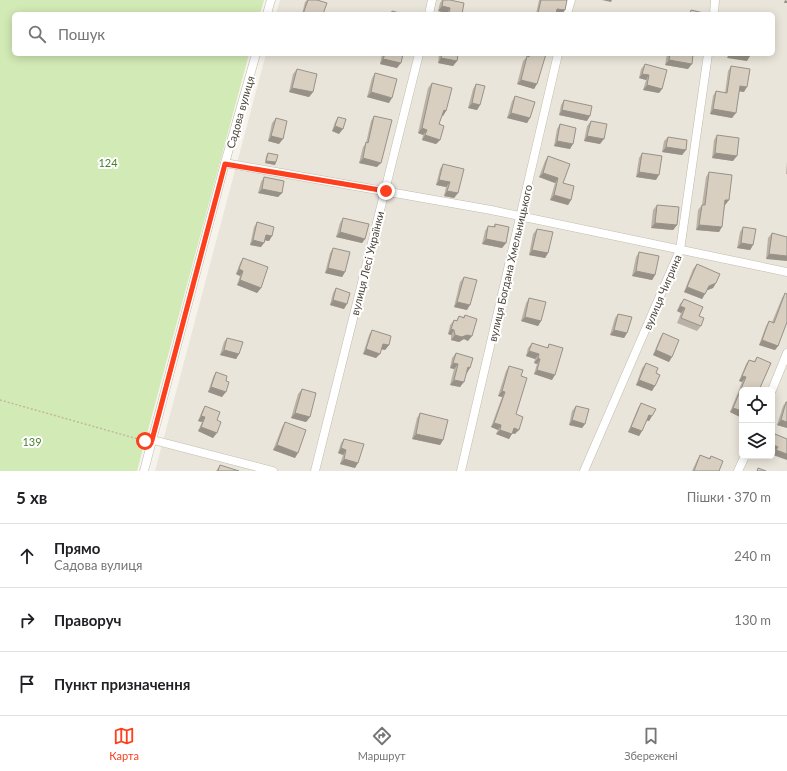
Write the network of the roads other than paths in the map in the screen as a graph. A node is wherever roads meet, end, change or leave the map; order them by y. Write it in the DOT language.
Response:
graph roads {
  1 [pos="271,0"];
  2 [pos="432,0"];
  3 [pos="571,0"];
  4 [pos="715,0"];
  5 [pos="268,12"];
  6 [pos="429,12"];
  7 [pos="568,12"];
  8 [pos="714,12"];
  9 [pos="255,56"];
  10 [pos="419,56"];
  11 [pos="558,56"];
  12 [pos="708,56"];
  13 [pos="225,164"];
  14 [pos="386,191"];
  15 [pos="521,216"];
  16 [pos="680,250"];
  17 [pos="787,272"];
  18 [pos="787,353"];
  19 [pos="773,387"];
  20 [pos="152,440"];
  21 [pos="744,459"];
  22 [pos="144,471"];
  23 [pos="273,471"];
  24 [pos="315,471"];
  25 [pos="461,471"];
  26 [pos="584,471"];
  27 [pos="738,471"];
  1 -- 5 [label="street"];
  2 -- 6 [label="street"];
  3 -- 7 [label="street"];
  4 -- 8 [label="street"];
  9 -- 13 [label="street, Садова вулиця"];
  10 -- 14 [label="street, вулиця Лесі Українки"];
  11 -- 15 [label="street, вулиця Богдана Хмельницького"];
  12 -- 16 [label="street, вулиця Чигрина"];
  13 -- 14 [label="street"];
  13 -- 20 [label="street, Садова вулиця"];
  14 -- 15 [label="street"];
  14 -- 24 [label="street, вулиця Лесі Українки"];
  15 -- 16 [label="street"];
  15 -- 25 [label="street, вулиця Богдана Хмельницького"];
  16 -- 17 [label="street"];
  16 -- 26 [label="street, вулиця Чигрина"];
  18 -- 19 [label="street"];
  20 -- 22 [label="street, Садова вулиця"];
  20 -- 23 [label="street"];
  21 -- 27 [label="street"];
}
